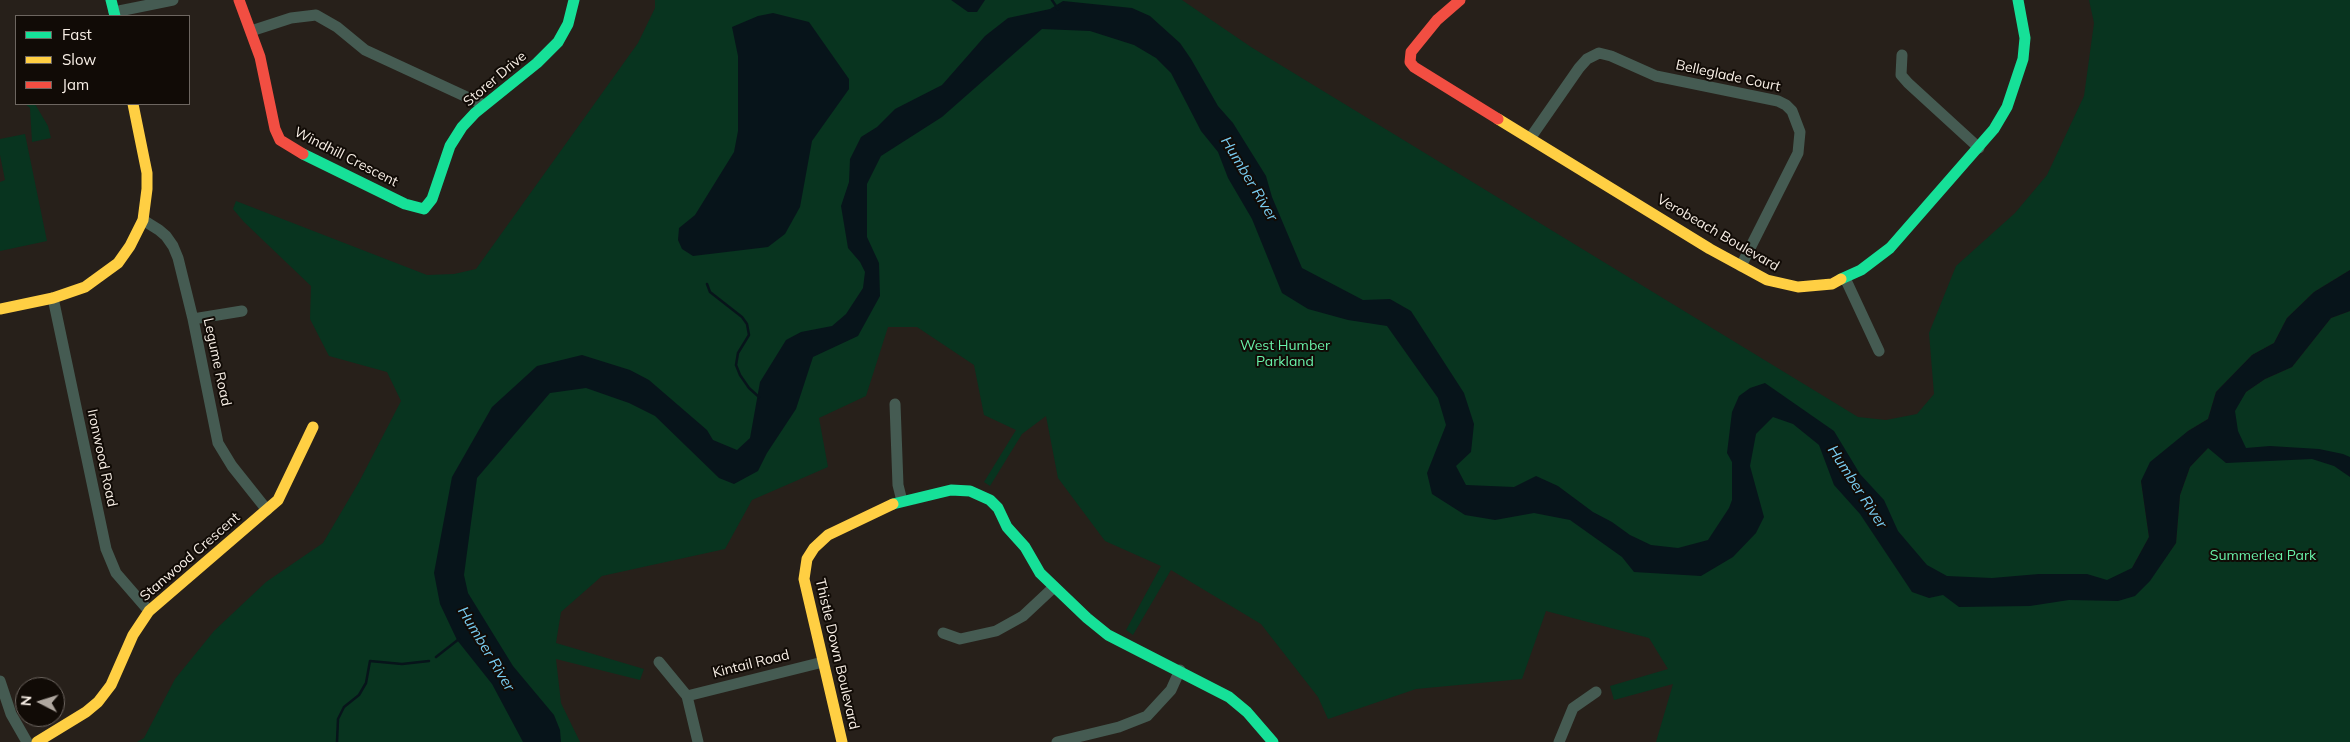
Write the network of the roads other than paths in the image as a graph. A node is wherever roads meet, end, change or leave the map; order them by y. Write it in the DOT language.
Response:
graph roads {
  1 [pos="111,0"];
  2 [pos="173,0"];
  3 [pos="239,0"];
  4 [pos="574,0"];
  5 [pos="1460,0"];
  6 [pos="2018,0"];
  7 [pos="114,14"];
  8 [pos="251,31"];
  9 [pos="1902,55"];
  10 [pos="132,105"];
  11 [pos="484,105"];
  12 [pos="1531,137"];
  13 [pos="1979,148"];
  14 [pos="424,209"];
  15 [pos="143,220"];
  16 [pos="1741,266"];
  17 [pos="1845,278"];
  18 [pos="53,298"];
  19 [pos="0,309"];
  20 [pos="242,310"];
  21 [pos="193,320"];
  22 [pos="1879,351"];
  23 [pos="895,404"];
  24 [pos="312,427"];
  25 [pos="902,500"];
  26 [pos="267,510"];
  27 [pos="1054,587"];
  28 [pos="149,611"];
  29 [pos="943,633"];
  30 [pos="659,662"];
  31 [pos="823,662"];
  32 [pos="1180,670"];
  33 [pos="0,681"];
  34 [pos="1596,692"];
  35 [pos="688,696"];
  36 [pos="27,742"];
  37 [pos="37,742"];
  38 [pos="698,742"];
  39 [pos="842,742"];
  40 [pos="1057,742"];
  41 [pos="1272,742"];
  42 [pos="1559,742"];
  1 -- 7 [label="street"];
  2 -- 7 [label="street"];
  3 -- 8 [label="street, Windhill Crescent"];
  4 -- 11 [label="street, Storer Drive"];
  5 -- 12 [label="street, Verobeach Boulevard"];
  6 -- 13 [label="street, Verobeach Boulevard"];
  8 -- 11 [label="street"];
  8 -- 14 [label="street, Windhill Crescent"];
  9 -- 13 [label="street"];
  10 -- 15 [label="street"];
  11 -- 14 [label="street, Storer Drive"];
  12 -- 16 [label="street, Verobeach Boulevard"];
  12 -- 16 [label="street, Belleglade Court"];
  13 -- 17 [label="street, Verobeach Boulevard"];
  15 -- 18 [label="street"];
  15 -- 21 [label="street, Legume Road"];
  16 -- 17 [label="street, Verobeach Boulevard"];
  17 -- 22 [label="street"];
  18 -- 19 [label="street"];
  18 -- 28 [label="street, Ironwood Road"];
  20 -- 21 [label="street"];
  21 -- 26 [label="street, Legume Road"];
  23 -- 25 [label="street"];
  24 -- 26 [label="street, Stanwood Crescent"];
  25 -- 27 [label="street, Thistle Down Boulevard"];
  25 -- 31 [label="street, Thistle Down Boulevard"];
  26 -- 28 [label="street, Stanwood Crescent"];
  27 -- 29 [label="street"];
  27 -- 32 [label="street, Thistle Down Boulevard"];
  28 -- 37 [label="street, Stanwood Crescent"];
  30 -- 35 [label="street"];
  31 -- 35 [label="street, Kintail Road"];
  31 -- 39 [label="street, Thistle Down Boulevard"];
  32 -- 40 [label="street"];
  32 -- 41 [label="street, Thistle Down Boulevard"];
  33 -- 36 [label="street"];
  34 -- 42 [label="street"];
  35 -- 38 [label="street"];
}
